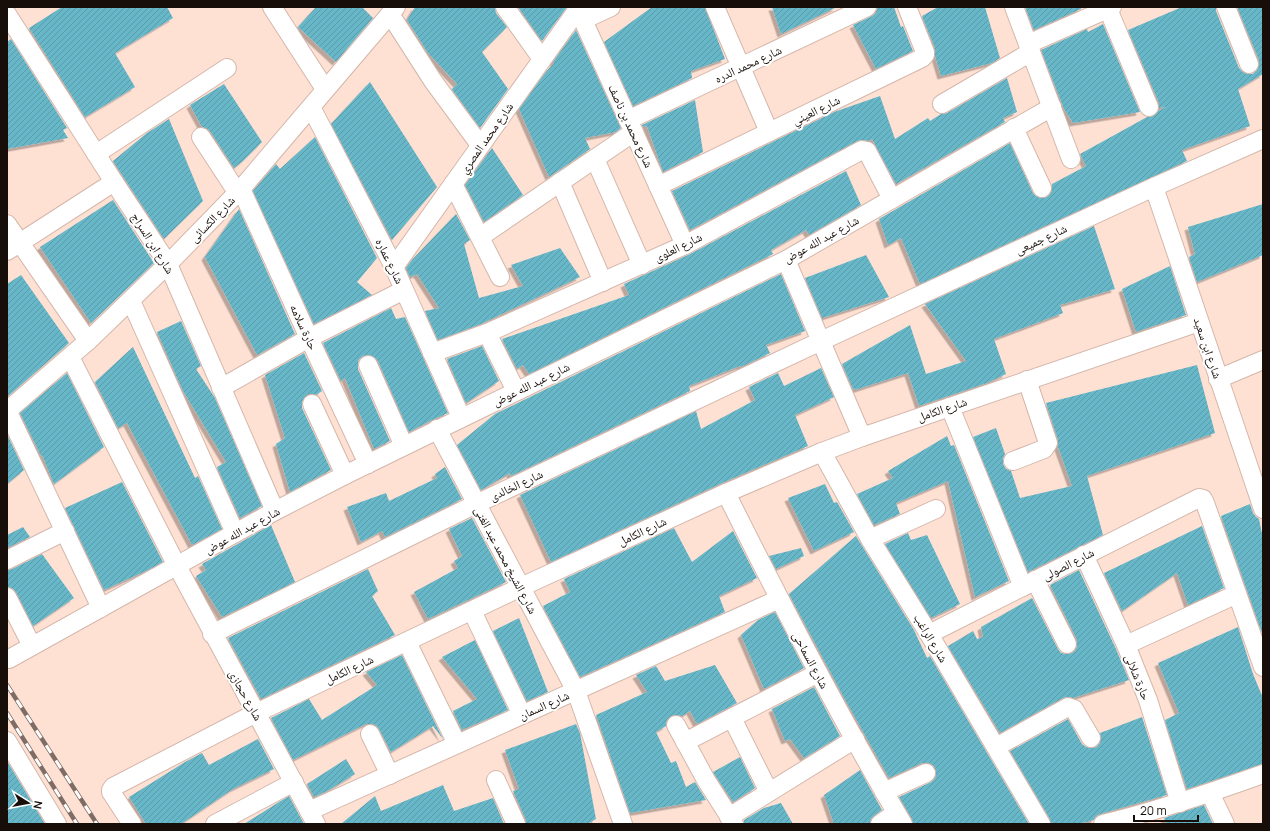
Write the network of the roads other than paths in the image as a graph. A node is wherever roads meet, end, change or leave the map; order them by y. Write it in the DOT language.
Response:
graph roads {
  1 [pos="272,7"];
  2 [pos="505,7"];
  3 [pos="610,7"];
  4 [pos="715,7"];
  5 [pos="868,7"];
  6 [pos="907,7"];
  7 [pos="1014,7"];
  8 [pos="1226,7"];
  9 [pos="1110,8"];
  10 [pos="393,10"];
  11 [pos="579,12"];
  12 [pos="7,14"];
  13 [pos="1029,48"];
  14 [pos="542,59"];
  15 [pos="1249,64"];
  16 [pos="741,67"];
  17 [pos="228,68"];
  18 [pos="325,89"];
  19 [pos="942,104"];
  20 [pos="1052,106"];
  21 [pos="311,107"];
  22 [pos="1149,107"];
  23 [pos="631,126"];
  24 [pos="1014,128"];
  25 [pos="769,132"];
  26 [pos="202,137"];
  27 [pos="1263,139"];
  28 [pos="480,145"];
  29 [pos="96,154"];
  30 [pos="595,159"];
  31 [pos="1071,159"];
  32 [pos="114,182"];
  33 [pos="560,182"];
  34 [pos="454,184"];
  35 [pos="658,186"];
  36 [pos="1154,187"];
  37 [pos="1042,188"];
  38 [pos="239,191"];
  39 [pos="892,199"];
  40 [pos="7,224"];
  41 [pos="480,236"];
  42 [pos="685,245"];
  43 [pos="13,247"];
  44 [pos="786,260"];
  45 [pos="168,264"];
  46 [pos="642,265"];
  47 [pos="394,267"];
  48 [pos="500,277"];
  49 [pos="603,282"];
  50 [pos="404,290"];
  51 [pos="131,301"];
  52 [pos="1199,322"];
  53 [pos="487,333"];
  54 [pos="309,338"];
  55 [pos="88,341"];
  56 [pos="821,341"];
  57 [pos="432,353"];
  58 [pos="70,357"];
  59 [pos="1263,360"];
  60 [pos="368,365"];
  61 [pos="1218,379"];
  62 [pos="1027,380"];
  63 [pos="221,388"];
  64 [pos="516,391"];
  65 [pos="312,404"];
  66 [pos="950,407"];
  67 [pos="7,410"];
  68 [pos="461,418"];
  69 [pos="437,429"];
  70 [pos="862,437"];
  71 [pos="404,446"];
  72 [pos="822,452"];
  73 [pos="1013,461"];
  74 [pos="368,464"];
  75 [pos="345,475"];
  76 [pos="726,493"];
  77 [pos="476,504"];
  78 [pos="1262,504"];
  79 [pos="936,509"];
  80 [pos="275,511"];
  81 [pos="65,531"];
  82 [pos="235,533"];
  83 [pos="870,538"];
  84 [pos="1084,555"];
  85 [pos="7,560"];
  86 [pos="176,566"];
  87 [pos="1029,583"];
  88 [pos="521,587"];
  89 [pos="1237,594"];
  90 [pos="7,597"];
  91 [pos="779,599"];
  92 [pos="101,608"];
  93 [pos="472,611"];
  94 [pos="212,634"];
  95 [pos="929,634"];
  96 [pos="407,642"];
  97 [pos="1067,644"];
  98 [pos="1126,645"];
  99 [pos="32,646"];
  100 [pos="8,659"];
  101 [pos="1263,667"];
  102 [pos="818,673"];
  103 [pos="576,691"];
  104 [pos="256,713"];
  105 [pos="522,715"];
  106 [pos="732,718"];
  107 [pos="676,725"];
  108 [pos="370,734"];
  109 [pos="1091,738"];
  110 [pos="855,740"];
  111 [pos="7,741"];
  112 [pos="685,742"];
  113 [pos="457,744"];
  114 [pos="996,747"];
  115 [pos="926,773"];
  116 [pos="1263,774"];
  117 [pos="390,775"];
  118 [pos="496,780"];
  119 [pos="294,782"];
  120 [pos="769,792"];
  121 [pos="884,792"];
  122 [pos="1210,793"];
  123 [pos="1180,803"];
  124 [pos="313,818"];
  125 [pos="900,818"];
  126 [pos="732,820"];
  127 [pos="1133,821"];
  128 [pos="56,824"];
  129 [pos="132,824"];
  130 [pos="215,824"];
  131 [pos="516,824"];
  132 [pos="623,824"];
  133 [pos="880,824"];
  134 [pos="1041,824"];
  135 [pos="1103,824"];
  136 [pos="1225,824"];
  1 -- 18 [label="street"];
  2 -- 14 [label="street"];
  3 -- 11 [label="street"];
  4 -- 16 [label="street"];
  5 -- 16 [label="street, شارع محمد الدره"];
  6 -- 25 [label="street, شارع العيني"];
  7 -- 13 [label="street"];
  8 -- 15 [label="street"];
  9 -- 13 [label="street"];
  9 -- 22 [label="street"];
  10 -- 18 [label="street, شارع الكسائى"];
  10 -- 28 [label="street"];
  11 -- 14 [label="street, شارع محمد المصري"];
  11 -- 23 [label="street, شارع محمد بن ناصف"];
  12 -- 29 [label="street, شارع ابن السراج"];
  13 -- 19 [label="street"];
  13 -- 20 [label="street"];
  14 -- 28 [label="street, شارع محمد المصري"];
  16 -- 23 [label="street, شارع محمد الدره"];
  16 -- 25 [label="street"];
  17 -- 29 [label="street"];
  18 -- 21 [label="street, شارع الكسائى"];
  20 -- 24 [label="street, شارع عبد الله عوض"];
  20 -- 31 [label="street"];
  21 -- 38 [label="street, شارع الكسائى"];
  21 -- 47 [label="street, شارع عماره"];
  23 -- 30 [label="street, شارع محمد الدره"];
  23 -- 35 [label="street, شارع محمد بن ناصف"];
  24 -- 37 [label="street"];
  24 -- 39 [label="street, شارع عبد الله عوض"];
  25 -- 35 [label="street, شارع العيني"];
  26 -- 38 [label="street, حارة سلامه"];
  27 -- 36 [label="street, شارع جميعى"];
  28 -- 34 [label="street, شارع محمد المصري"];
  29 -- 32 [label="street, شارع ابن السراج"];
  30 -- 33 [label="street, شارع محمد الدره"];
  30 -- 46 [label="street"];
  32 -- 43 [label="street"];
  32 -- 45 [label="street, شارع ابن السراج"];
  33 -- 41 [label="street, شارع محمد الدره"];
  33 -- 49 [label="street"];
  34 -- 41 [label="street"];
  34 -- 47 [label="street, شارع محمد المصري"];
  35 -- 42 [label="street, شارع محمد بن ناصف"];
  36 -- 52 [label="street, شارع ابن سعيد"];
  36 -- 56 [label="street, شارع جميعى"];
  38 -- 45 [label="street, شارع الكسائى"];
  38 -- 54 [label="street, حارة سلامه"];
  39 -- 42 [label="street, شارع العلوى"];
  39 -- 44 [label="street, شارع عبد الله عوض"];
  40 -- 43 [label="street"];
  41 -- 48 [label="street"];
  42 -- 46 [label="street, شارع العلوى"];
  43 -- 55 [label="street"];
  44 -- 56 [label="street"];
  44 -- 64 [label="street, شارع عبد الله عوض"];
  45 -- 51 [label="street, شارع الكسائى"];
  45 -- 63 [label="street, شارع ابن السراج"];
  46 -- 49 [label="street, شارع العلوى"];
  47 -- 50 [label="street, شارع عماره"];
  49 -- 53 [label="street, شارع العلوى"];
  50 -- 54 [label="street"];
  50 -- 57 [label="street, شارع عماره"];
  51 -- 55 [label="street, شارع الكسائى"];
  51 -- 82 [label="street"];
  52 -- 61 [label="street, شارع ابن سعيد"];
  52 -- 62 [label="street, شارع الكامل"];
  53 -- 57 [label="street, شارع العلوى"];
  53 -- 64 [label="street"];
  54 -- 63 [label="street"];
  54 -- 74 [label="street, حارة سلامه"];
  55 -- 58 [label="street, شارع الكسائى"];
  56 -- 70 [label="street"];
  56 -- 77 [label="street, شارع الخالدى"];
  57 -- 68 [label="street, شارع عماره"];
  58 -- 67 [label="street, شارع الكسائى"];
  58 -- 86 [label="street, شارع حجازى"];
  59 -- 61 [label="street"];
  60 -- 71 [label="street"];
  61 -- 78 [label="street, شارع ابن سعيد"];
  62 -- 66 [label="street, شارع الكامل"];
  62 -- 73 [label="street"];
  63 -- 80 [label="street, شارع ابن السراج"];
  64 -- 68 [label="street, شارع عبد الله عوض"];
  65 -- 75 [label="street"];
  66 -- 70 [label="street, شارع الكامل"];
  66 -- 87 [label="street"];
  67 -- 81 [label="street"];
  68 -- 69 [label="street, شارع عبد الله عوض"];
  69 -- 71 [label="street, شارع عبد الله عوض"];
  69 -- 77 [label="street, شارع الشيخ محمد عبد الغنى"];
  70 -- 72 [label="street, شارع الكامل"];
  71 -- 74 [label="street, شارع عبد الله عوض"];
  72 -- 76 [label="street, شارع الكامل"];
  72 -- 83 [label="street, شارع الراغب"];
  74 -- 75 [label="street, شارع عبد الله عوض"];
  75 -- 80 [label="street, شارع عبد الله عوض"];
  76 -- 88 [label="street, شارع الكامل"];
  76 -- 91 [label="street, شارع السماحى"];
  77 -- 88 [label="street, شارع الشيخ محمد عبد الغنى"];
  77 -- 94 [label="street, شارع الخالدى"];
  79 -- 83 [label="street"];
  80 -- 82 [label="street, شارع عبد الله عوض"];
  81 -- 85 [label="street"];
  81 -- 92 [label="street"];
  82 -- 86 [label="street, شارع عبد الله عوض"];
  83 -- 95 [label="street, شارع الراغب"];
  84 -- 87 [label="street, شارع الصولى"];
  84 -- 89 [label="street, شارع الصولى"];
  84 -- 98 [label="street, حارة شلالى"];
  86 -- 92 [label="street, شارع عبد الله عوض"];
  86 -- 94 [label="street, شارع حجازى"];
  87 -- 95 [label="street, شارع الصولى"];
  87 -- 97 [label="street"];
  88 -- 93 [label="street, شارع الكامل"];
  88 -- 103 [label="street, شارع الشيخ محمد عبد الغنى"];
  89 -- 98 [label="street"];
  89 -- 101 [label="street"];
  90 -- 99 [label="street"];
  91 -- 102 [label="street, شارع السماحى"];
  91 -- 103 [label="street, شارع السمان"];
  92 -- 99 [label="street, شارع عبد الله عوض"];
  93 -- 96 [label="street, شارع الكامل"];
  93 -- 105 [label="street"];
  94 -- 104 [label="street, شارع حجازى"];
  95 -- 114 [label="street, شارع الراغب"];
  96 -- 104 [label="street, شارع الكامل"];
  96 -- 113 [label="street"];
  98 -- 123 [label="street, حارة شلالى"];
  99 -- 100 [label="street, شارع عبد الله عوض"];
  102 -- 106 [label="street"];
  102 -- 110 [label="street, شارع السماحى"];
  103 -- 105 [label="street, شارع السمان"];
  103 -- 132 [label="street, شارع الشيخ محمد عبد الغنى"];
  104 -- 119 [label="street, شارع حجازى"];
  104 -- 129 [label="street, شارع الكامل"];
  105 -- 113 [label="street, شارع السمان"];
  106 -- 112 [label="street"];
  106 -- 120 [label="street"];
  107 -- 112 [label="street"];
  108 -- 117 [label="street"];
  109 -- 114 [label="street"];
  110 -- 120 [label="street"];
  110 -- 121 [label="street, شارع السماحى"];
  111 -- 128 [label="street"];
  112 -- 126 [label="street"];
  113 -- 117 [label="street, شارع السمان"];
  114 -- 134 [label="street, شارع الراغب"];
  115 -- 121 [label="street"];
  116 -- 122 [label="street"];
  117 -- 124 [label="street, شارع السمان"];
  118 -- 131 [label="street"];
  119 -- 124 [label="street, شارع حجازى"];
  119 -- 130 [label="street"];
  120 -- 126 [label="street"];
  121 -- 125 [label="street, شارع السماحى"];
  122 -- 123 [label="street"];
  122 -- 136 [label="street"];
  123 -- 127 [label="street"];
  125 -- 133 [label="street"];
  127 -- 135 [label="street"];
}
